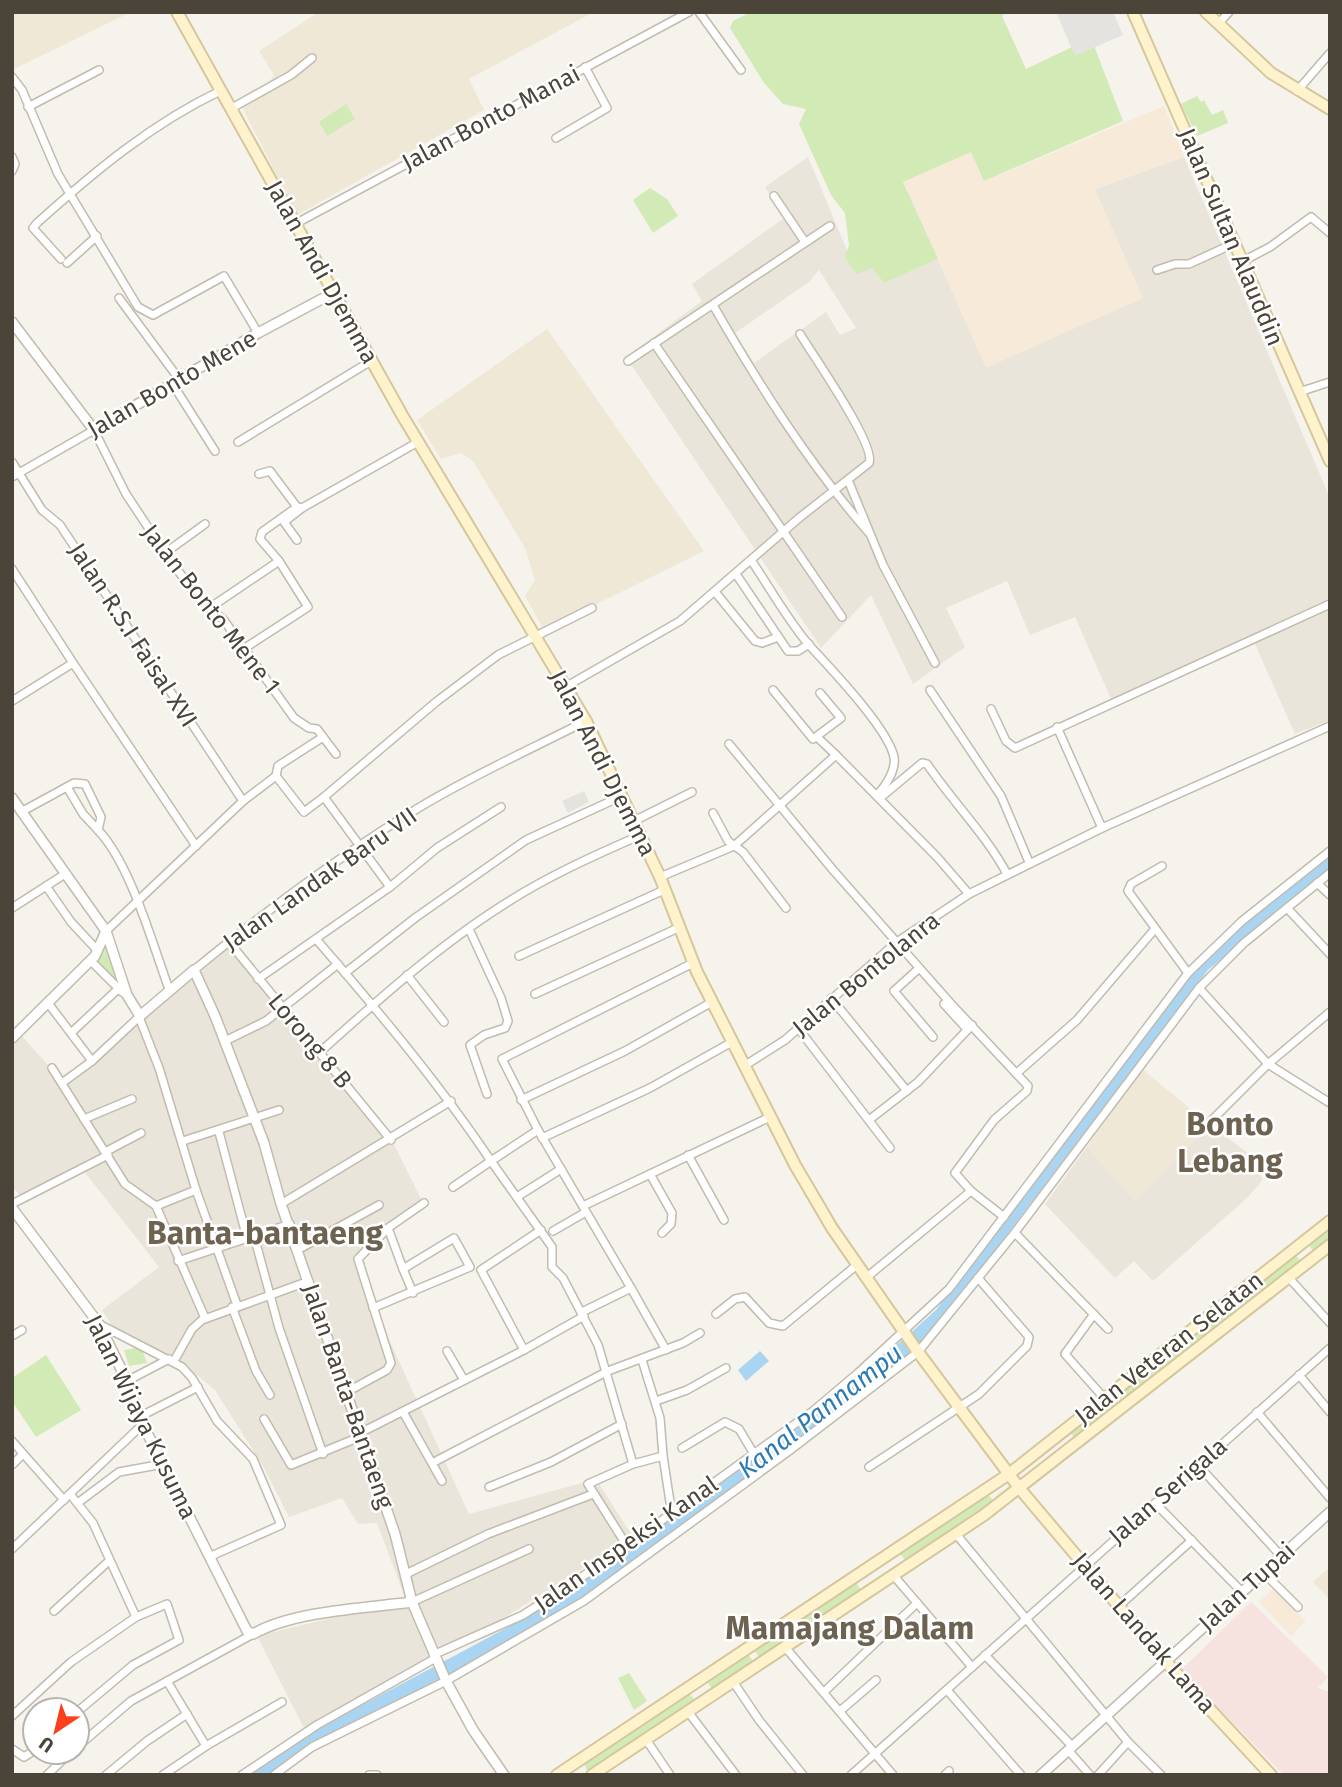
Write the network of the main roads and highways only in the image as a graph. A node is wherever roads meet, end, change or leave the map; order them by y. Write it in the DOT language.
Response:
graph roads {
  1 [pos="177,12"];
  2 [pos="1133,12"];
  3 [pos="1206,12"];
  4 [pos="1330,109"];
  5 [pos="1330,461"];
  6 [pos="1330,1221"];
  7 [pos="1330,1245"];
  8 [pos="1235,1296"];
  9 [pos="1247,1311"];
  10 [pos="1009,1474"];
  11 [pos="1020,1489"];
  12 [pos="858,1576"];
  13 [pos="867,1592"];
  14 [pos="695,1684"];
  15 [pos="707,1701"];
  16 [pos="1271,1774"];
  17 [pos="557,1775"];
  18 [pos="592,1775"];
  1 -- 10 [label="main road, Jalan Andi Djemma"];
  2 -- 5 [label="main road, Jalan Sultan Alauddin"];
  3 -- 4 [label="main road"];
  6 -- 8 [label="main road, Jalan Veteran Selatan"];
  7 -- 9 [label="main road, Jalan Veteran Selatan"];
  8 -- 9 [label="main road"];
  8 -- 10 [label="main road, Jalan Veteran Selatan"];
  9 -- 11 [label="main road, Jalan Veteran Selatan"];
  10 -- 11 [label="main road"];
  10 -- 12 [label="main road, Jalan Veteran Selatan"];
  11 -- 13 [label="main road, Jalan Veteran Selatan"];
  11 -- 16 [label="main road, Jalan Landak Lama"];
  12 -- 13 [label="main road"];
  12 -- 14 [label="main road, Jalan Veteran Selatan"];
  13 -- 15 [label="main road, Jalan Veteran Selatan"];
  14 -- 15 [label="main road"];
  14 -- 17 [label="main road, Jalan Veteran Selatan"];
  15 -- 18 [label="main road, Jalan Veteran Selatan"];
}
